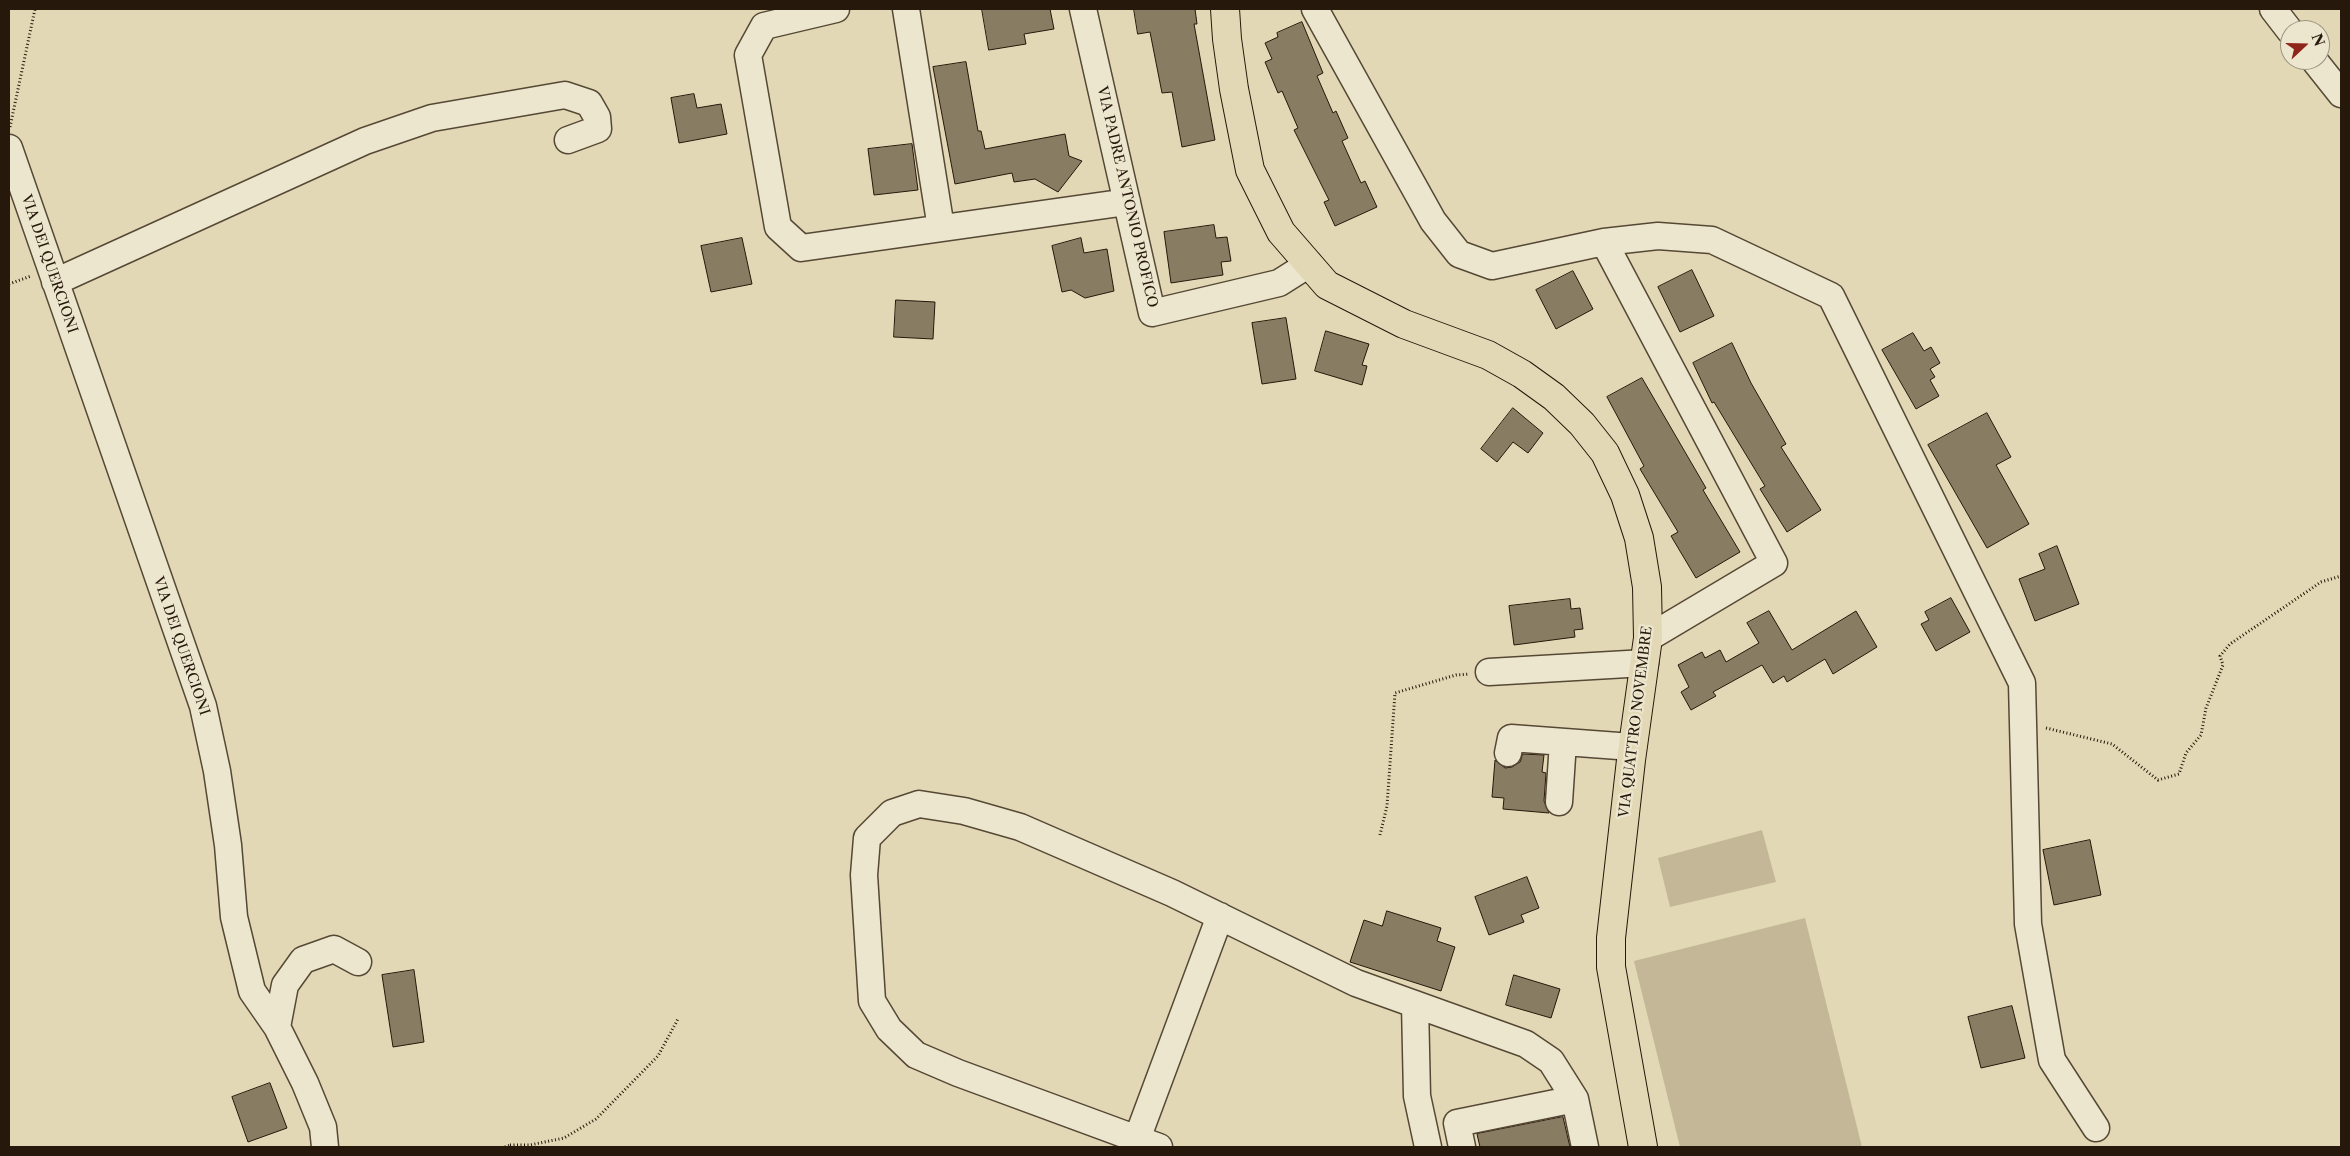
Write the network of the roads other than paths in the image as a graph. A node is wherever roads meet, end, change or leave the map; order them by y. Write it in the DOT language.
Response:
graph roads {
  1 [pos="836,9"];
  2 [pos="906,9"];
  3 [pos="1083,9"];
  4 [pos="1225,9"];
  5 [pos="1316,9"];
  6 [pos="2273,9"];
  7 [pos="2282,20"];
  8 [pos="2322,70"];
  9 [pos="2341,94"];
  10 [pos="568,140"];
  11 [pos="9,148"];
  12 [pos="1127,202"];
  13 [pos="941,228"];
  14 [pos="1604,242"];
  15 [pos="1309,264"];
  16 [pos="55,282"];
  17 [pos="1647,650"];
  18 [pos="1489,672"];
  19 [pos="1563,742"];
  20 [pos="1632,747"];
  21 [pos="1508,753"];
  22 [pos="1559,802"];
  23 [pos="1220,916"];
  24 [pos="358,962"];
  25 [pos="1416,1004"];
  26 [pos="277,1027"];
  27 [pos="1575,1099"];
  28 [pos="2096,1128"];
  29 [pos="1148,1143"];
  30 [pos="325,1147"];
  31 [pos="1428,1147"];
  32 [pos="1462,1147"];
  33 [pos="1585,1147"];
  34 [pos="1643,1147"];
  1 -- 13 [label="street"];
  2 -- 13 [label="street"];
  3 -- 12 [label="street, VIA PADRE ANTONIO PROFICO"];
  4 -- 15 [label="main road, VIA QUATTRO NOVEMBRE"];
  5 -- 14 [label="street"];
  6 -- 7 [label="street"];
  8 -- 9 [label="street"];
  10 -- 16 [label="street"];
  11 -- 16 [label="street, VIA DEI QUERCIONI"];
  12 -- 13 [label="street"];
  12 -- 15 [label="street, VIA PADRE ANTONIO PROFICO"];
  14 -- 17 [label="street"];
  14 -- 28 [label="street"];
  15 -- 17 [label="main road, VIA QUATTRO NOVEMBRE"];
  16 -- 26 [label="street, VIA DEI QUERCIONI"];
  17 -- 18 [label="street"];
  17 -- 20 [label="main road, VIA QUATTRO NOVEMBRE"];
  19 -- 20 [label="street"];
  19 -- 21 [label="street"];
  19 -- 22 [label="street"];
  20 -- 34 [label="main road, VIA QUATTRO NOVEMBRE"];
  23 -- 25 [label="street"];
  23 -- 29 [label="street"];
  23 -- 29 [label="street"];
  24 -- 26 [label="street"];
  25 -- 27 [label="street"];
  25 -- 31 [label="street"];
  26 -- 30 [label="street, VIA DEI QUERCIONI"];
  27 -- 32 [label="street"];
  27 -- 33 [label="street"];
}
